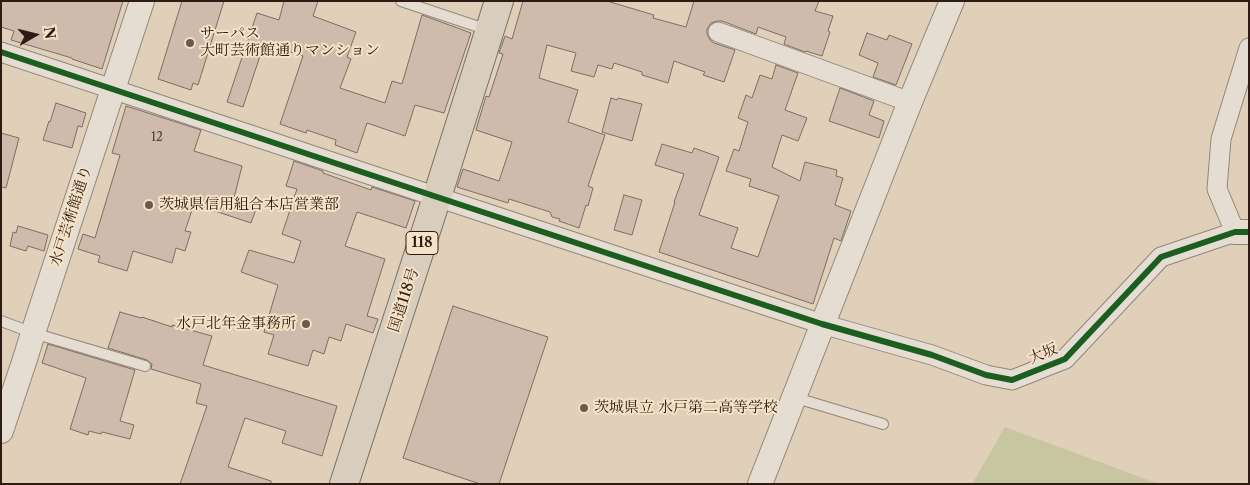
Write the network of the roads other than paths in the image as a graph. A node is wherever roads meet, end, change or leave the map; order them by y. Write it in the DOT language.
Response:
graph roads {
  1 [pos="142,1"];
  2 [pos="401,1"];
  3 [pos="499,1"];
  4 [pos="952,1"];
  5 [pos="490,31"];
  6 [pos="718,32"];
  7 [pos="1249,48"];
  8 [pos="1,52"];
  9 [pos="113,89"];
  10 [pos="910,102"];
  11 [pos="437,197"];
  12 [pos="1242,232"];
  13 [pos="1,321"];
  14 [pos="822,324"];
  15 [pos="32,332"];
  16 [pos="145,366"];
  17 [pos="794,397"];
  18 [pos="883,424"];
  19 [pos="1,431"];
  20 [pos="344,484"];
  21 [pos="760,484"];
  1 -- 9 [label="street, 水戸芸術館通り"];
  2 -- 5 [label="lane"];
  3 -- 5 [label="highway, 国道118号 / 118"];
  4 -- 10 [label="street"];
  5 -- 11 [label="highway, 国道118号 / 118"];
  6 -- 10 [label="street"];
  7 -- 12 [label="street"];
  8 -- 9 [label="street, 大坂"];
  9 -- 11 [label="street, 大坂"];
  9 -- 15 [label="street, 水戸芸術館通り"];
  10 -- 14 [label="street"];
  11 -- 14 [label="street, 大坂"];
  11 -- 20 [label="highway, 国道118号 / 118"];
  12 -- 14 [label="street, 大坂"];
  13 -- 15 [label="lane"];
  14 -- 17 [label="street"];
  15 -- 16 [label="lane"];
  15 -- 19 [label="street, 水戸芸術館通り"];
  17 -- 18 [label="lane"];
  17 -- 21 [label="street"];
}
